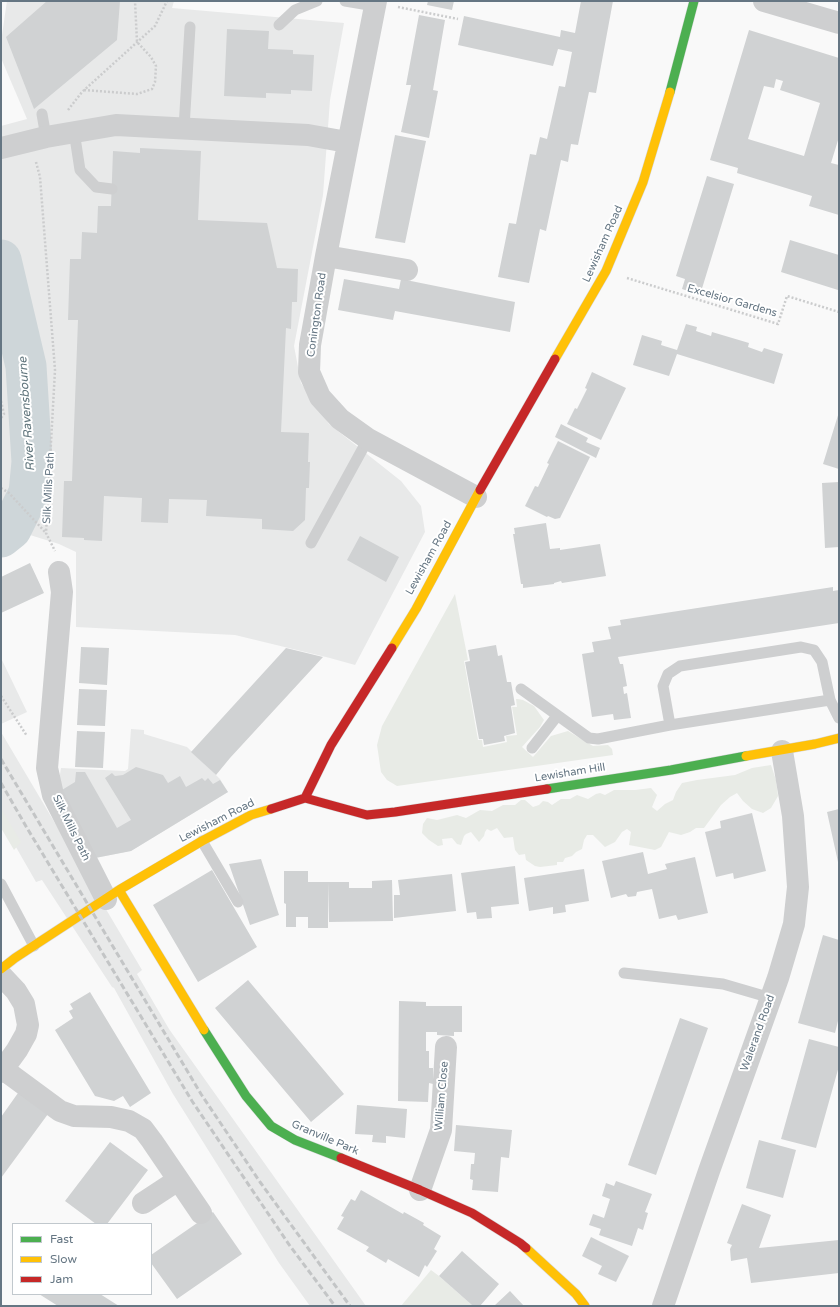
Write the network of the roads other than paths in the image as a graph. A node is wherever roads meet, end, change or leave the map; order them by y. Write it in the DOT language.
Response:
graph roads {
  1 [pos="317,1"];
  2 [pos="345,1"];
  3 [pos="694,1"];
  4 [pos="764,1"];
  5 [pos="381,4"];
  6 [pos="839,22"];
  7 [pos="279,25"];
  8 [pos="190,27"];
  9 [pos="42,114"];
  10 [pos="184,128"];
  11 [pos="74,132"];
  12 [pos="46,137"];
  13 [pos="347,142"];
  14 [pos="1,148"];
  15 [pos="112,188"];
  16 [pos="326,256"];
  17 [pos="407,270"];
  18 [pos="368,439"];
  19 [pos="476,497"];
  20 [pos="311,543"];
  21 [pos="59,572"];
  22 [pos="521,689"];
  23 [pos="830,700"];
  24 [pos="557,716"];
  25 [pos="839,718"];
  26 [pos="670,725"];
  27 [pos="839,738"];
  28 [pos="532,748"];
  29 [pos="782,751"];
  30 [pos="304,798"];
  31 [pos="202,841"];
  32 [pos="1,884"];
  33 [pos="112,895"];
  34 [pos="238,902"];
  35 [pos="34,946"];
  36 [pos="1,969"];
  37 [pos="624,972"];
  38 [pos="1,975"];
  39 [pos="771,998"];
  40 [pos="446,1047"];
  41 [pos="2,1071"];
  42 [pos="178,1180"];
  43 [pos="420,1190"];
  44 [pos="143,1202"];
  45 [pos="201,1214"];
  46 [pos="585,1306"];
  47 [pos="663,1306"];
  1 -- 7 [label="lane"];
  2 -- 5 [label="lane"];
  3 -- 19 [label="main road, Lewisham Road"];
  4 -- 6 [label="street"];
  5 -- 13 [label="street, Conington Road"];
  8 -- 10 [label="lane"];
  9 -- 12 [label="lane"];
  10 -- 11 [label="street"];
  10 -- 13 [label="street"];
  11 -- 12 [label="street"];
  11 -- 15 [label="lane"];
  12 -- 14 [label="street"];
  13 -- 16 [label="street, Conington Road"];
  16 -- 17 [label="street"];
  16 -- 18 [label="street, Conington Road"];
  18 -- 19 [label="street, Conington Road"];
  18 -- 20 [label="lane"];
  19 -- 30 [label="main road, Lewisham Road"];
  21 -- 33 [label="street, Silk Mills Path"];
  22 -- 24 [label="lane"];
  23 -- 25 [label="lane"];
  23 -- 26 [label="lane"];
  23 -- 26 [label="lane"];
  24 -- 26 [label="lane"];
  24 -- 28 [label="lane"];
  27 -- 29 [label="main road, Lewisham Hill"];
  29 -- 30 [label="main road, Lewisham Hill"];
  29 -- 39 [label="street, Walerand Road"];
  30 -- 31 [label="main road, Lewisham Road"];
  31 -- 33 [label="main road, Lewisham Road"];
  31 -- 34 [label="lane"];
  32 -- 35 [label="lane"];
  33 -- 35 [label="main road, Lewisham Road"];
  33 -- 43 [label="main road, Granville Park"];
  35 -- 36 [label="main road, Lewisham Road"];
  37 -- 39 [label="lane"];
  38 -- 41 [label="street"];
  39 -- 47 [label="street, Walerand Road"];
  40 -- 43 [label="street, William Close"];
  41 -- 42 [label="street"];
  42 -- 44 [label="street"];
  42 -- 45 [label="street"];
  43 -- 46 [label="main road, Granville Park"];
}
